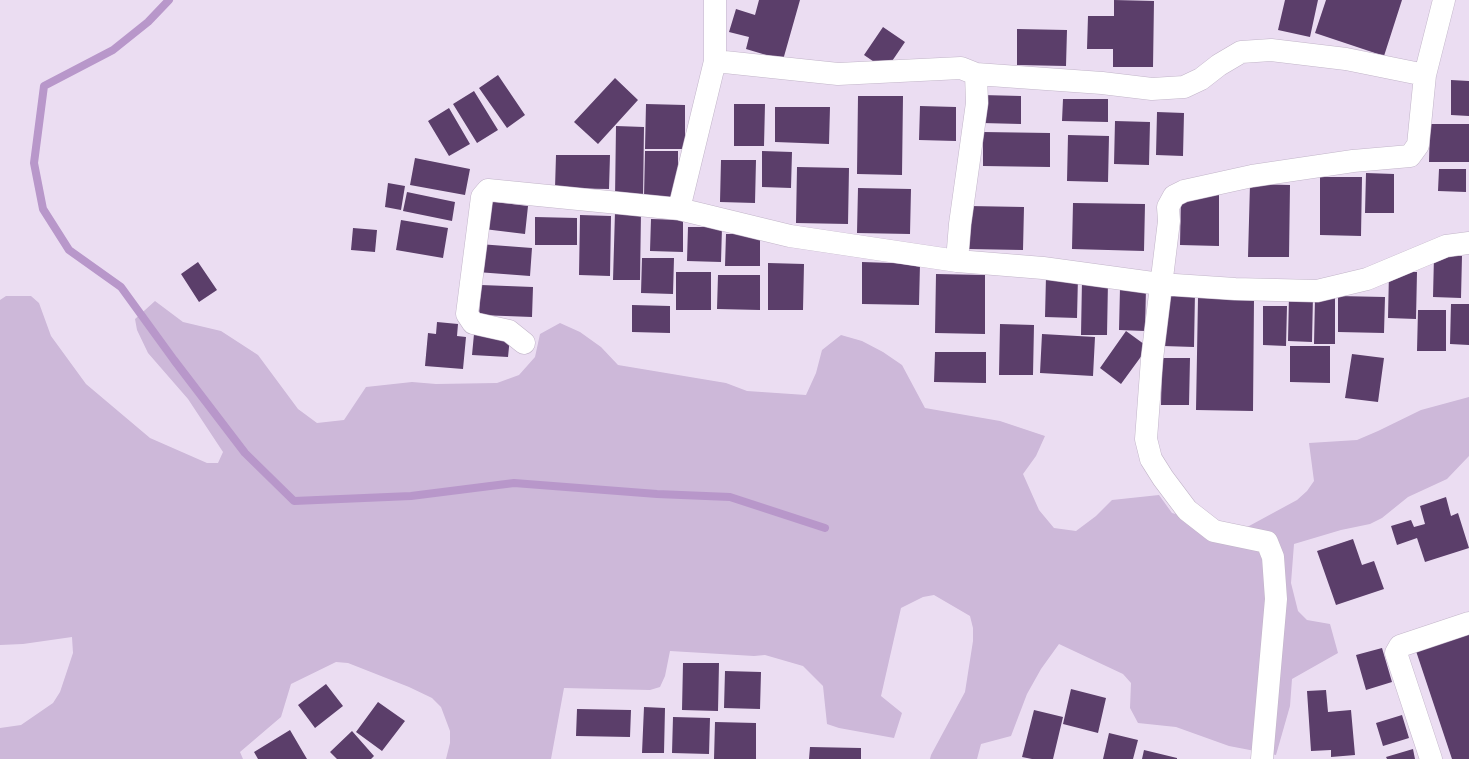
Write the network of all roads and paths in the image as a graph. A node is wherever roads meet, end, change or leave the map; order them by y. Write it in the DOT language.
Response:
graph roads {
  1 [pos="715,0"];
  2 [pos="1444,0"];
  3 [pos="715,61"];
  4 [pos="976,74"];
  5 [pos="1425,75"];
  6 [pos="679,209"];
  7 [pos="1469,243"];
  8 [pos="957,261"];
  9 [pos="1160,284"];
  10 [pos="524,344"];
  11 [pos="1469,623"];
  12 [pos="1262,759"];
  13 [pos="1431,759"];
  1 -- 3 [label="street"];
  2 -- 5 [label="street"];
  3 -- 4 [label="street"];
  3 -- 6 [label="street"];
  4 -- 5 [label="street"];
  4 -- 8 [label="street"];
  5 -- 9 [label="street"];
  6 -- 8 [label="street"];
  6 -- 10 [label="street"];
  7 -- 9 [label="street"];
  8 -- 9 [label="street"];
  9 -- 12 [label="street"];
  11 -- 13 [label="street"];
}
